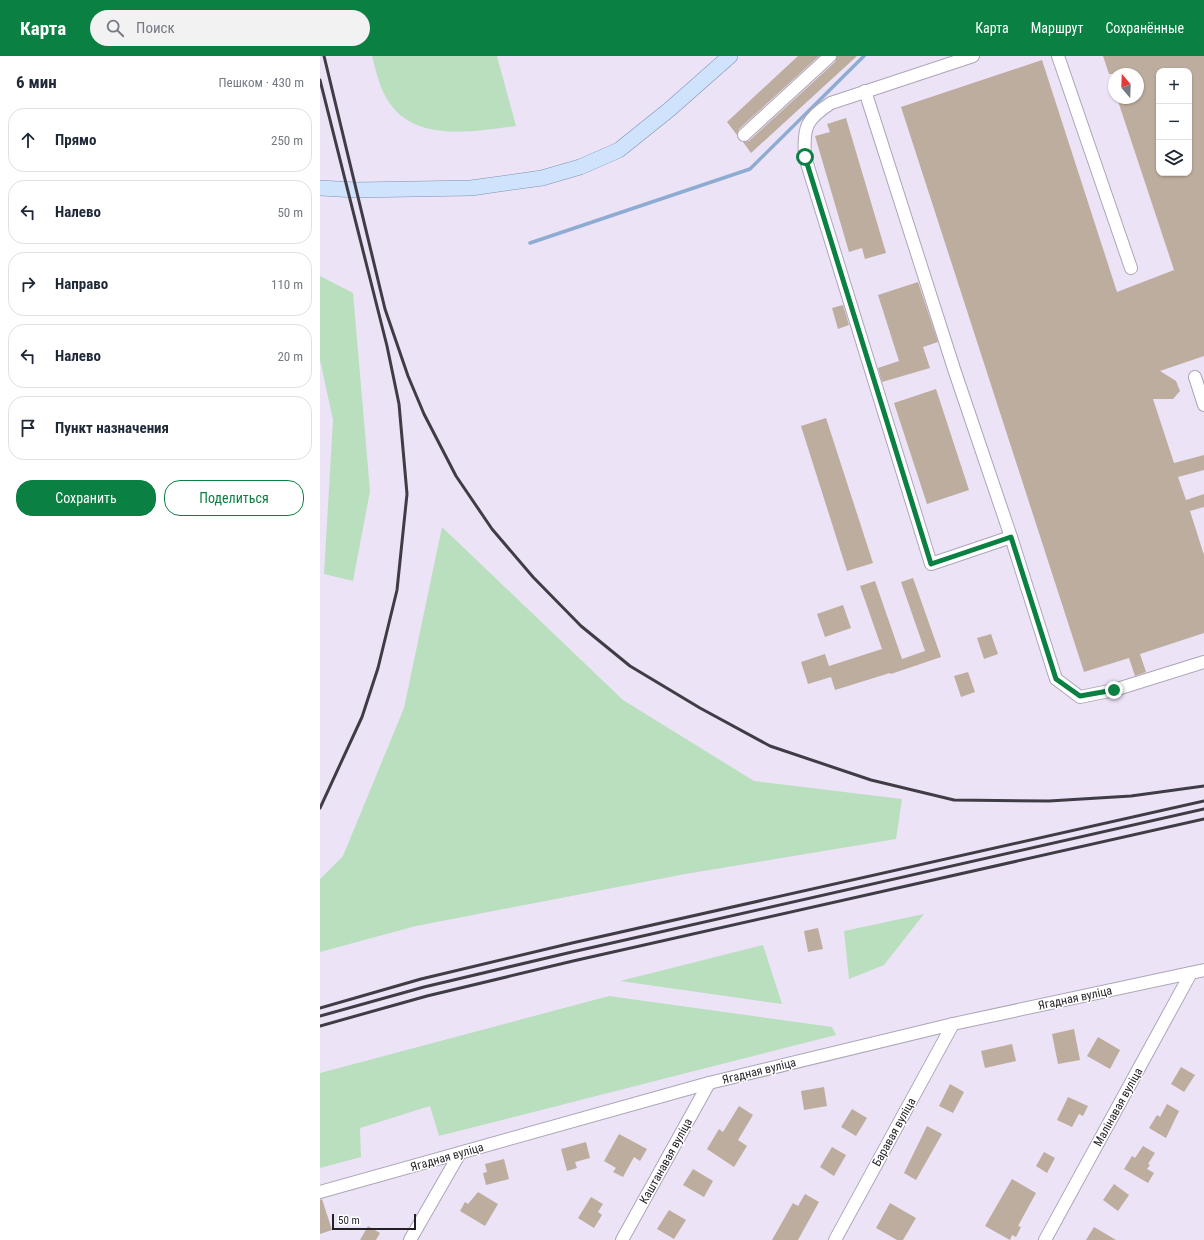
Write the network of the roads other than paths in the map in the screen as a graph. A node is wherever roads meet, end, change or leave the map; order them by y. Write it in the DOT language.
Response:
graph roads {
  1 [pos="730,56"];
  2 [pos="830,56"];
  3 [pos="973,56"];
  4 [pos="1058,56"];
  5 [pos="865,91"];
  6 [pos="744,135"];
  7 [pos="320,188"];
  8 [pos="1131,268"];
  9 [pos="1195,377"];
  10 [pos="1204,405"];
  11 [pos="1011,537"];
  12 [pos="1204,662"];
  13 [pos="1204,970"];
  14 [pos="1191,973"];
  15 [pos="953,1024"];
  16 [pos="709,1083"];
  17 [pos="460,1153"];
  18 [pos="320,1192"];
  19 [pos="410,1240"];
  20 [pos="622,1240"];
  21 [pos="835,1240"];
  22 [pos="1045,1240"];
  1 -- 7 [label="main road"];
  2 -- 6 [label="street"];
  3 -- 5 [label="street"];
  4 -- 8 [label="street"];
  5 -- 11 [label="street"];
  5 -- 11 [label="street"];
  9 -- 10 [label="street"];
  11 -- 12 [label="street"];
  13 -- 14 [label="street, Ягадная вуліца"];
  14 -- 15 [label="street, Ягадная вуліца"];
  14 -- 22 [label="street, Малінавая вуліца"];
  15 -- 16 [label="street, Ягадная вуліца"];
  15 -- 21 [label="street, Баравая вуліца"];
  16 -- 17 [label="street, Ягадная вуліца"];
  16 -- 20 [label="street, Каштанавая вуліца"];
  17 -- 18 [label="street, Ягадная вуліца"];
  17 -- 19 [label="street"];
}
